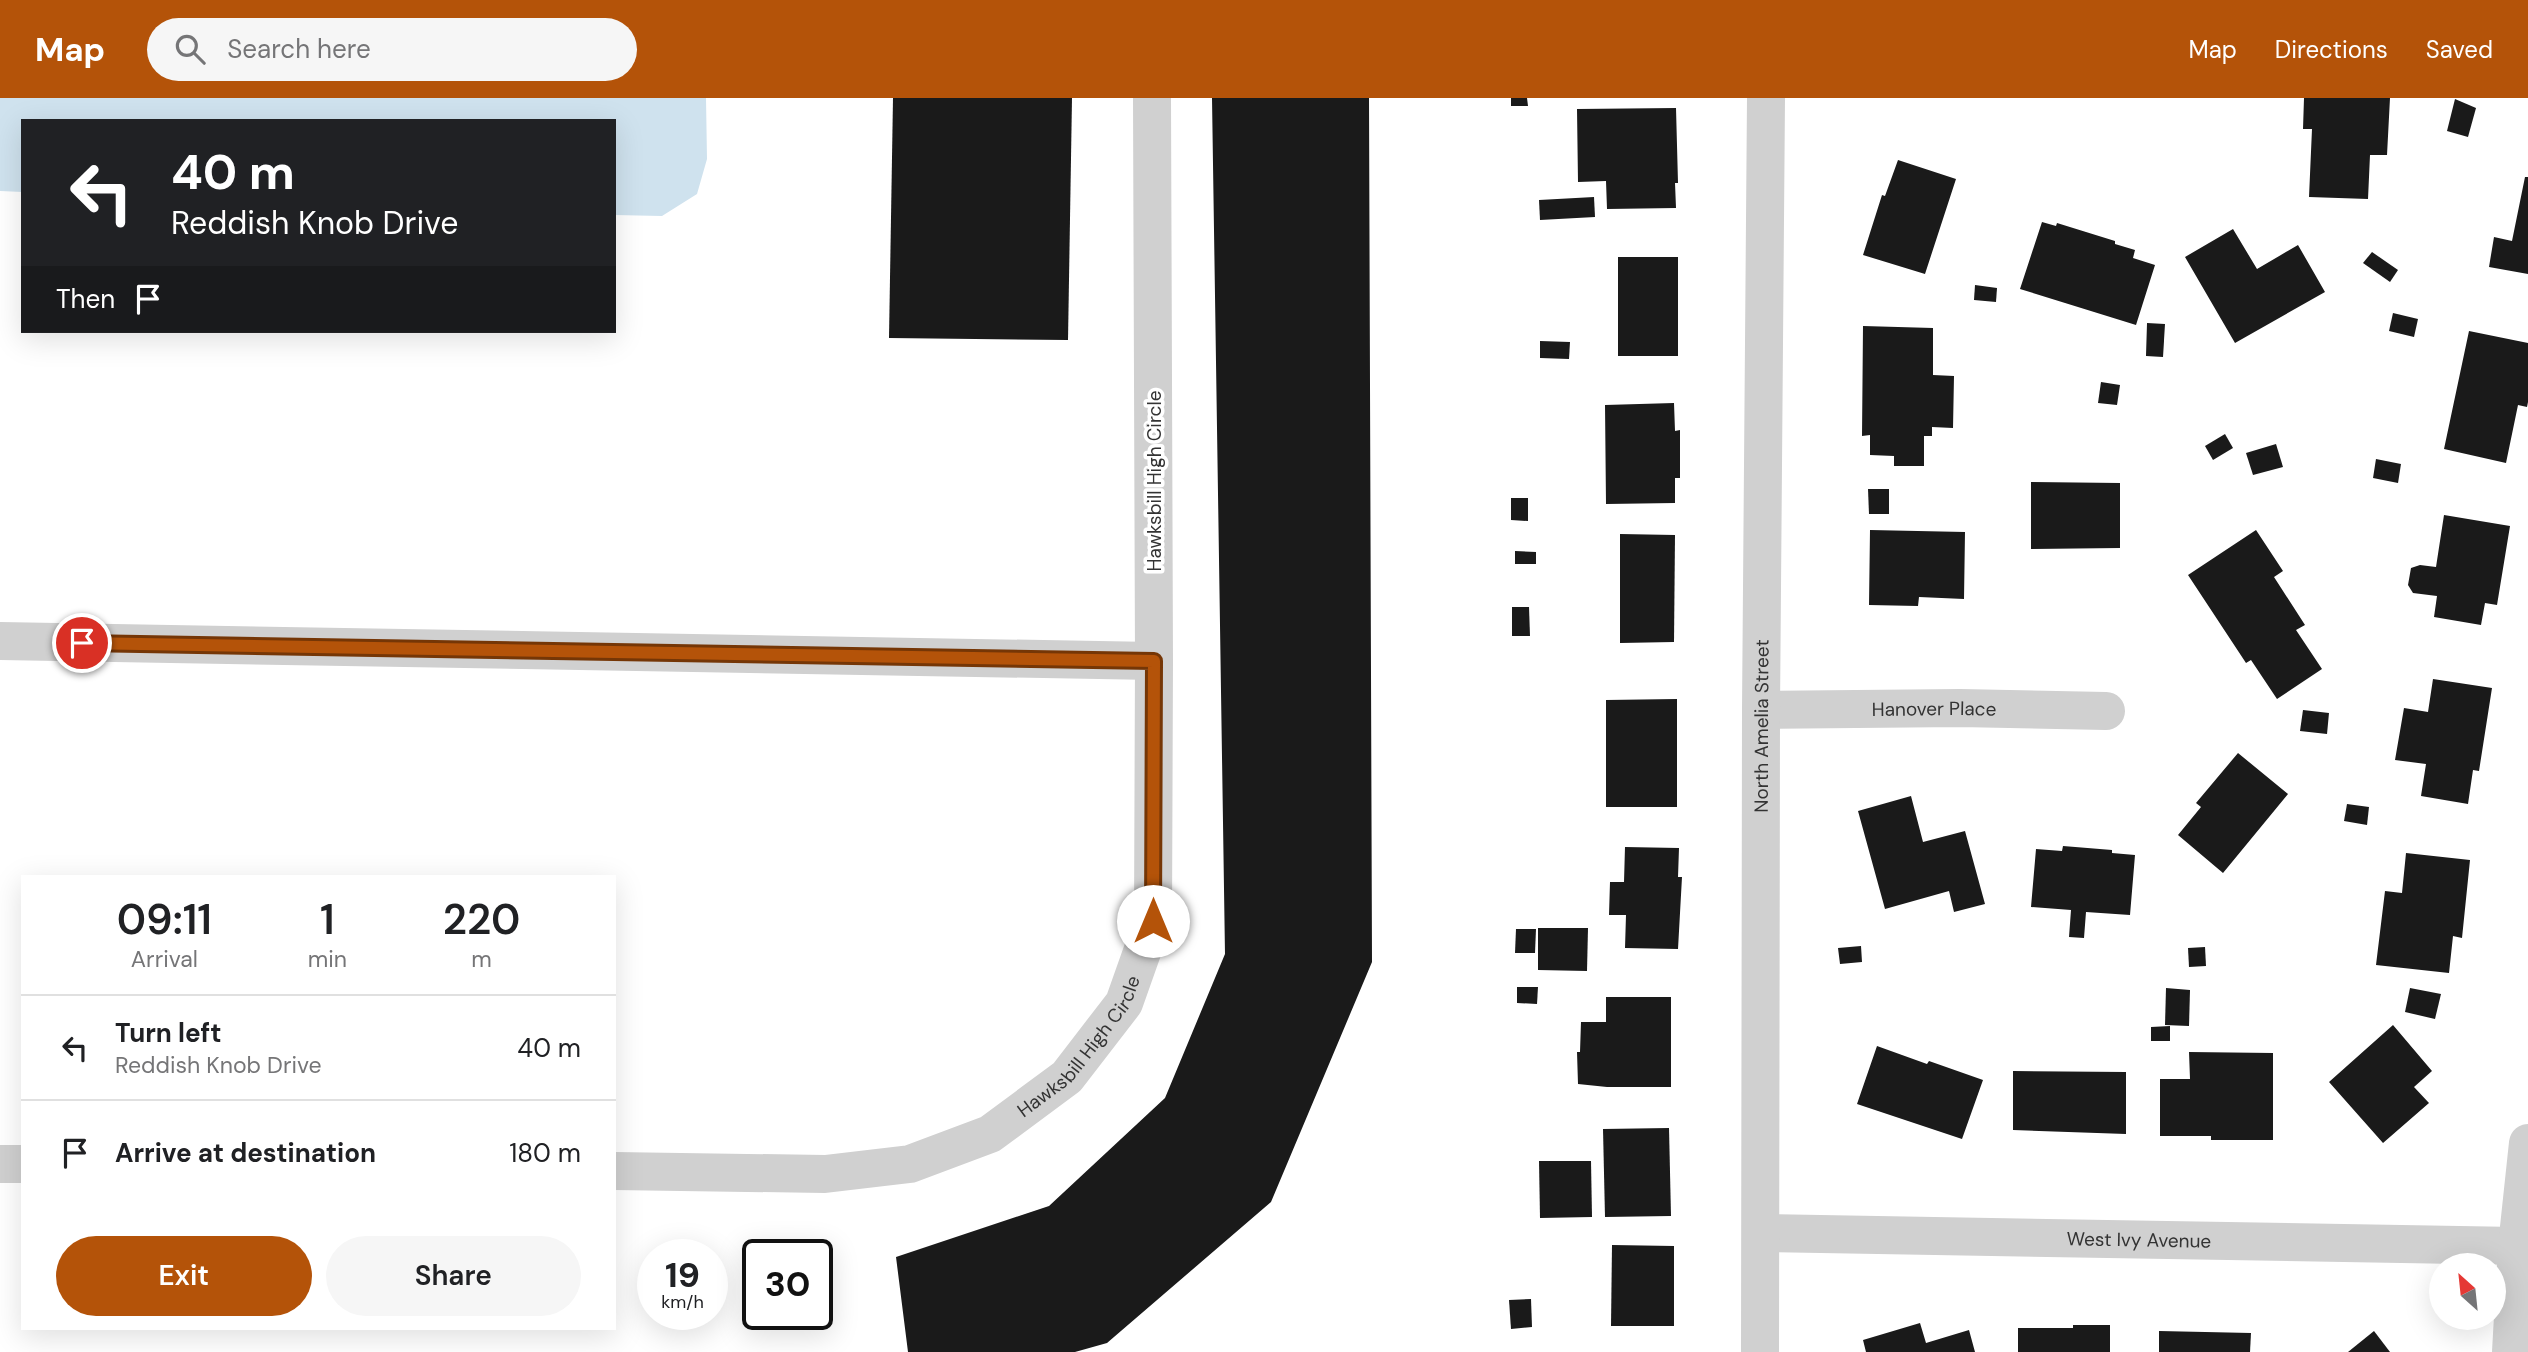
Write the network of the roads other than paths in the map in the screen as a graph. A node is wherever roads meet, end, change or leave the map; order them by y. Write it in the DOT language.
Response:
graph roads {
  1 [pos="1152,98"];
  2 [pos="1766,98"];
  3 [pos="0,641"];
  4 [pos="1154,661"];
  5 [pos="1760,710"];
  6 [pos="2106,712"];
  7 [pos="2528,1143"];
  8 [pos="0,1164"];
  9 [pos="21,1164"];
  10 [pos="616,1171"];
  11 [pos="1761,1233"];
  12 [pos="2517,1246"];
  13 [pos="1760,1352"];
  14 [pos="2511,1352"];
  1 -- 4 [label="street, Hawksbill High Circle"];
  2 -- 5 [label="street, North Amelia Street"];
  3 -- 4 [label="street"];
  4 -- 10 [label="street, Hawksbill High Circle"];
  5 -- 6 [label="street, Hanover Place"];
  5 -- 11 [label="street, North Amelia Street"];
  7 -- 12 [label="street"];
  8 -- 9 [label="street"];
  11 -- 12 [label="street, West Ivy Avenue"];
  11 -- 13 [label="street, North Amelia Street"];
  12 -- 14 [label="street"];
}
